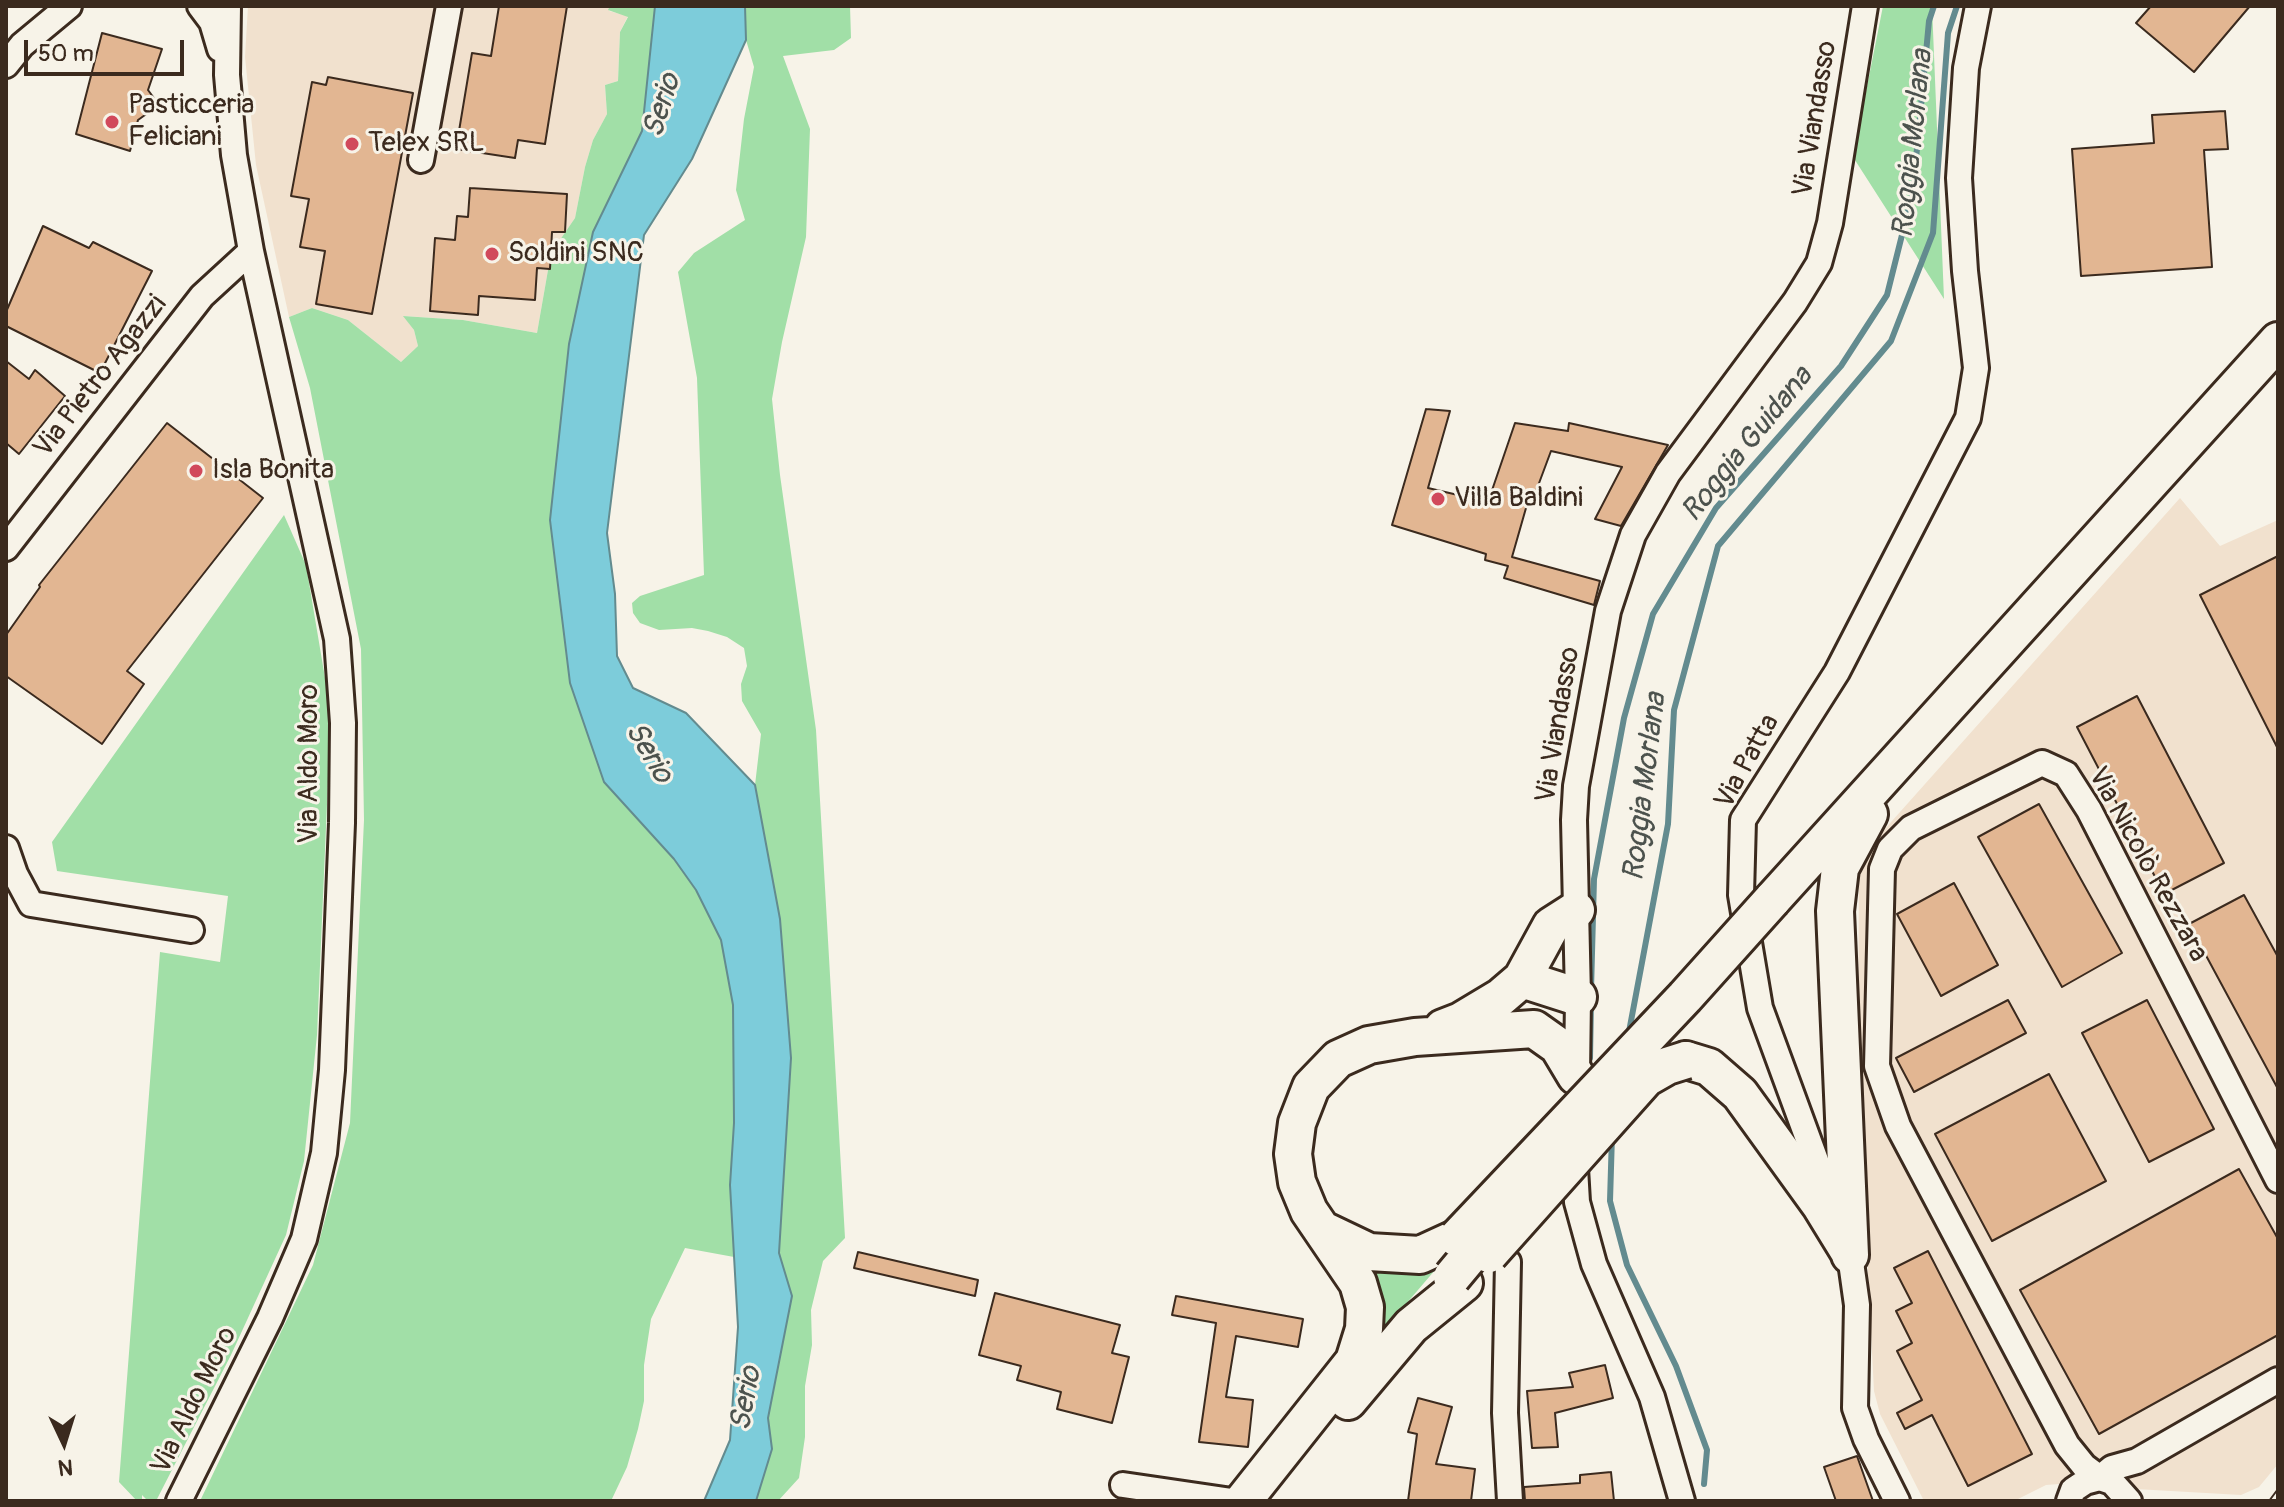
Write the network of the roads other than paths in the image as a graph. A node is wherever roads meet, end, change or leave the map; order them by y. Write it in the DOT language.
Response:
graph roads {
  1 [pos="69,6"];
  2 [pos="200,6"];
  3 [pos="228,6"];
  4 [pos="449,6"];
  5 [pos="1865,6"];
  6 [pos="1978,6"];
  7 [pos="6,65"];
  8 [pos="227,75"];
  9 [pos="421,160"];
  10 [pos="251,251"];
  11 [pos="2278,341"];
  12 [pos="6,548"];
  13 [pos="1921,736"];
  14 [pos="6,848"];
  15 [pos="1576,910"];
  16 [pos="191,930"];
  17 [pos="1522,979"];
  18 [pos="1578,997"];
  19 [pos="1685,997"];
  20 [pos="1534,1029"];
  21 [pos="1415,1037"];
  22 [pos="1576,1076"];
  23 [pos="2278,1180"];
  24 [pos="1324,1230"];
  25 [pos="1850,1255"];
  26 [pos="1508,1262"];
  27 [pos="1458,1280"];
  28 [pos="2278,1380"];
  29 [pos="2067,1445"];
  30 [pos="1123,1485"];
  31 [pos="2118,1492"];
  32 [pos="1254,1495"];
  33 [pos="2068,1497"];
  34 [pos="179,1501"];
  35 [pos="1510,1501"];
  36 [pos="1682,1501"];
  37 [pos="1897,1501"];
  1 -- 7 [label="street"];
  2 -- 8 [label="street"];
  3 -- 8 [label="street, Via Aldo Moro"];
  4 -- 9 [label="street"];
  5 -- 15 [label="street, Via Viandasso"];
  6 -- 25 [label="street, Via Patta"];
  8 -- 10 [label="street, Via Aldo Moro"];
  10 -- 12 [label="street, Via Pietro Agazzi"];
  10 -- 34 [label="street, Via Aldo Moro"];
  11 -- 13 [label="highway"];
  13 -- 19 [label="highway, bridge"];
  13 -- 25 [label="highway"];
  14 -- 16 [label="street"];
  15 -- 17 [label="highway"];
  15 -- 18 [label="street, Via Viandasso"];
  17 -- 18 [label="highway"];
  17 -- 21 [label="highway"];
  18 -- 20 [label="highway"];
  18 -- 22 [label="street, Via Viandasso"];
  19 -- 24 [label="highway, bridge"];
  19 -- 27 [label="highway, bridge"];
  20 -- 21 [label="highway"];
  20 -- 22 [label="highway"];
  21 -- 24 [label="highway"];
  22 -- 36 [label="street, Via Viandasso"];
  23 -- 29 [label="street, Via Nicolò Rezzara"];
  24 -- 32 [label="highway"];
  25 -- 27 [label="highway, bridge"];
  25 -- 37 [label="street, Via Patta"];
  26 -- 35 [label="street"];
  27 -- 32 [label="highway"];
  28 -- 31 [label="street"];
  29 -- 31 [label="street, Via Nicolò Rezzara"];
  29 -- 33 [label="street, Via Nicolò Rezzara"];
  30 -- 32 [label="street"];
  31 -- 33 [label="street"];
}
